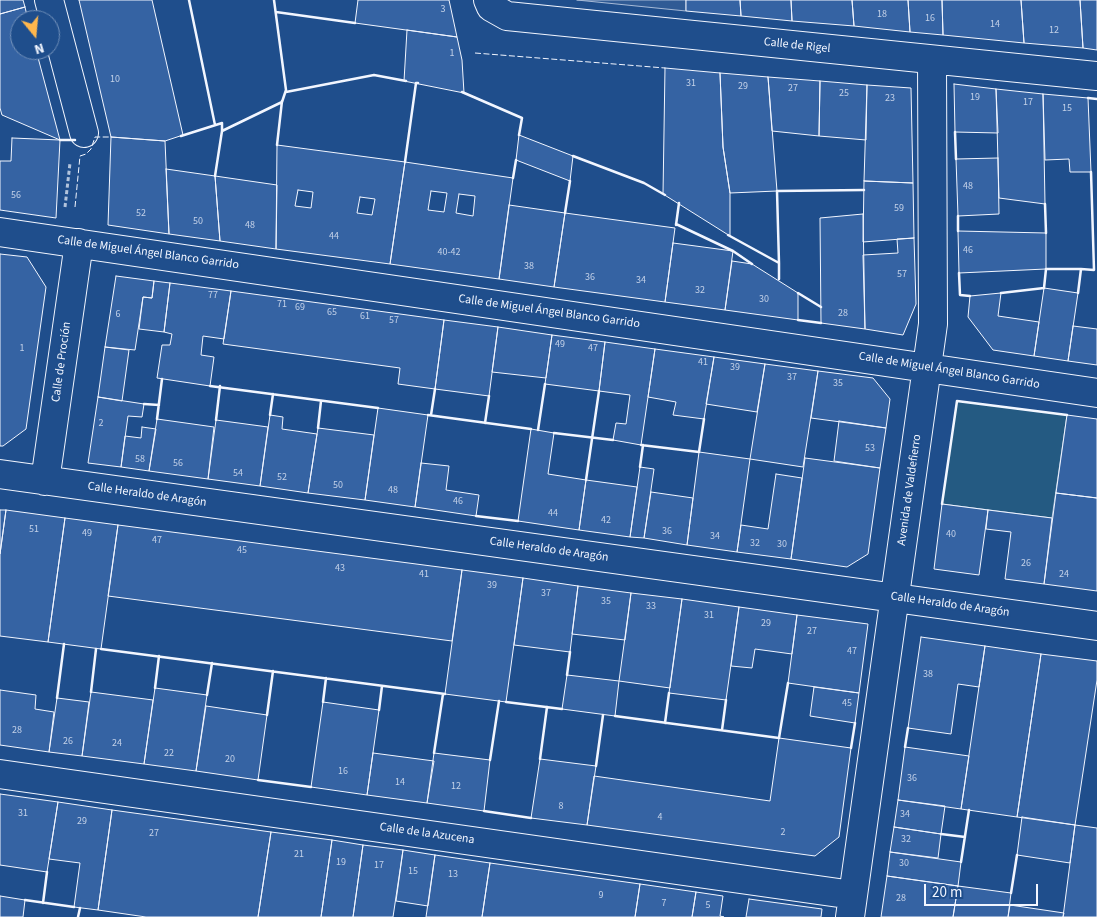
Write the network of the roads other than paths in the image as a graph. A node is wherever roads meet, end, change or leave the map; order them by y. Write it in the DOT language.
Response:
graph roads {
  1 [pos="49,0"];
  2 [pos="493,6"];
  3 [pos="932,60"];
  4 [pos="1097,76"];
  5 [pos="84,133"];
  6 [pos="0,232"];
  7 [pos="70,241"];
  8 [pos="928,368"];
  9 [pos="1097,393"];
  10 [pos="0,474"];
  11 [pos="46,481"];
  12 [pos="895,597"];
  13 [pos="1097,626"];
  14 [pos="0,774"];
  15 [pos="852,906"];
  1 -- 5 [label="street"];
  2 -- 3 [label="street, Calle de Rigel"];
  3 -- 4 [label="street, Calle de Rigel"];
  3 -- 8 [label="street, Avenida de Valdefierro"];
  6 -- 7 [label="street, Calle de Miguel Ángel Blanco Garrido"];
  7 -- 8 [label="street, Calle de Miguel Ángel Blanco Garrido"];
  7 -- 11 [label="street, Calle de Proción"];
  8 -- 9 [label="street, Calle de Miguel Ángel Blanco Garrido"];
  8 -- 12 [label="street, Avenida de Valdefierro"];
  10 -- 11 [label="street, Calle Heraldo de Aragón"];
  11 -- 12 [label="street, Calle Heraldo de Aragón"];
  12 -- 13 [label="street, Calle Heraldo de Aragón"];
  12 -- 15 [label="street, Avenida de Valdefierro"];
  14 -- 15 [label="street, Calle de la Azucena"];
}
